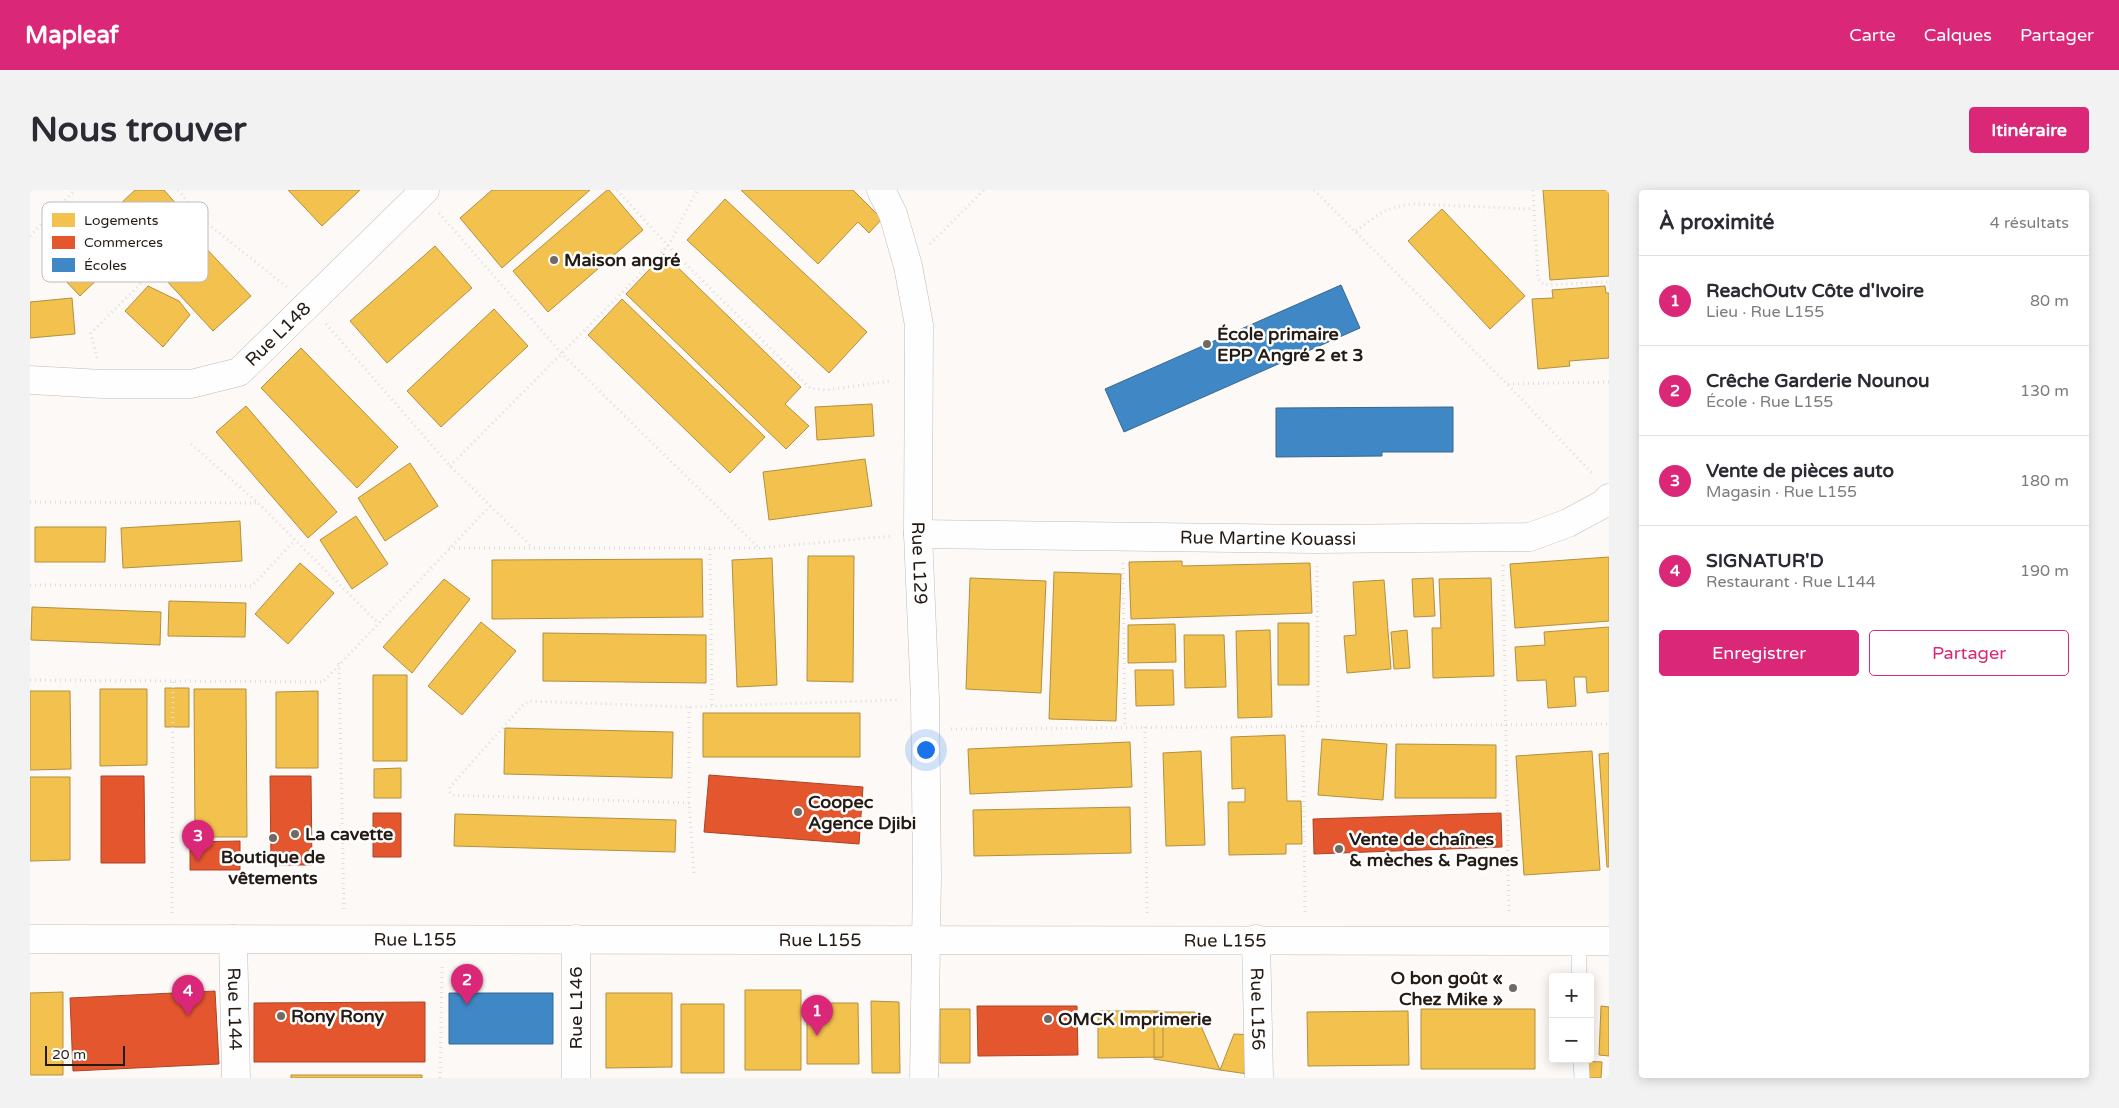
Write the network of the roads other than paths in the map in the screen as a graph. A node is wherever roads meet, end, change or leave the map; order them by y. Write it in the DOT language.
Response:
graph roads {
  1 [pos="881,190"];
  2 [pos="424,192"];
  3 [pos="30,380"];
  4 [pos="1602,487"];
  5 [pos="918,534"];
  6 [pos="30,939"];
  7 [pos="233,939"];
  8 [pos="576,939"];
  9 [pos="1256,939"];
  10 [pos="925,940"];
  11 [pos="1579,941"];
  12 [pos="1609,941"];
  13 [pos="1579,973"];
  14 [pos="1581,1063"];
  15 [pos="236,1078"];
  16 [pos="576,1078"];
  17 [pos="924,1078"];
  18 [pos="1259,1078"];
  19 [pos="1582,1078"];
  1 -- 5 [label="street, Rue L129"];
  2 -- 3 [label="street, Rue L148"];
  4 -- 5 [label="street, Rue Martine Kouassi"];
  5 -- 10 [label="street, Rue L129"];
  6 -- 7 [label="street, Rue L155"];
  7 -- 8 [label="street, Rue L155"];
  7 -- 15 [label="street, Rue L144"];
  8 -- 10 [label="street, Rue L155"];
  8 -- 16 [label="street, Rue L146"];
  9 -- 10 [label="street, Rue L155"];
  9 -- 11 [label="street, Rue L155"];
  9 -- 18 [label="street, Rue L156"];
  10 -- 17 [label="street, Rue L129"];
  11 -- 12 [label="street, Rue L155"];
  11 -- 13 [label="lane"];
  14 -- 19 [label="lane"];
}
